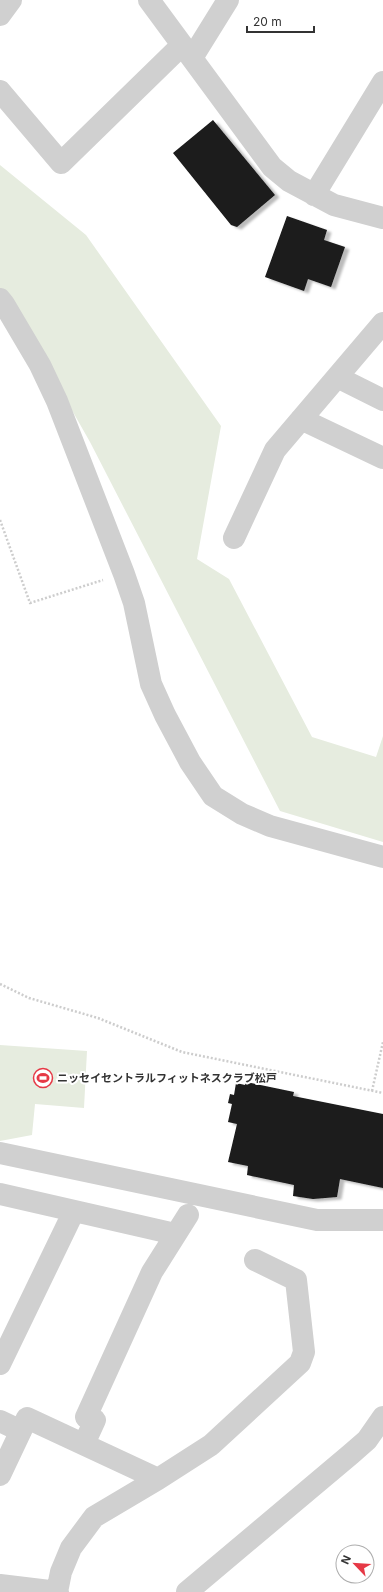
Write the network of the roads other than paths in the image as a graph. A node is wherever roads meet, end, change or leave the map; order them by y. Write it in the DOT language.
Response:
graph roads {
  1 [pos="11,0"];
  2 [pos="228,0"];
  3 [pos="157,4"];
  4 [pos="0,15"];
  5 [pos="187,52"];
  6 [pos="383,82"];
  7 [pos="0,91"];
  8 [pos="314,194"];
  9 [pos="383,218"];
  10 [pos="0,299"];
  11 [pos="383,322"];
  12 [pos="337,377"];
  13 [pos="383,400"];
  14 [pos="301,419"];
  15 [pos="383,458"];
  16 [pos="234,538"];
  17 [pos="383,857"];
  18 [pos="0,1153"];
  19 [pos="0,1194"];
  20 [pos="74,1211"];
  21 [pos="188,1215"];
  22 [pos="383,1220"];
  23 [pos="176,1234"];
  24 [pos="255,1260"];
  25 [pos="0,1364"];
  26 [pos="383,1417"];
  27 [pos="0,1421"];
  28 [pos="21,1431"];
  29 [pos="84,1444"];
  30 [pos="0,1475"];
  31 [pos="158,1479"];
  32 [pos="0,1585"];
  33 [pos="58,1592"];
  34 [pos="187,1592"];
  1 -- 4 [label="street"];
  2 -- 5 [label="street"];
  3 -- 5 [label="street"];
  5 -- 7 [label="street"];
  5 -- 8 [label="street"];
  6 -- 8 [label="street"];
  8 -- 9 [label="street"];
  10 -- 17 [label="street"];
  11 -- 12 [label="street"];
  12 -- 13 [label="street"];
  12 -- 14 [label="street"];
  14 -- 15 [label="street"];
  14 -- 16 [label="street"];
  18 -- 22 [label="street"];
  19 -- 20 [label="street"];
  20 -- 23 [label="street"];
  20 -- 25 [label="street"];
  21 -- 23 [label="street"];
  23 -- 29 [label="street"];
  24 -- 31 [label="street"];
  26 -- 34 [label="street"];
  27 -- 28 [label="street"];
  28 -- 29 [label="street"];
  28 -- 30 [label="street"];
  29 -- 31 [label="street"];
  31 -- 33 [label="street"];
  32 -- 33 [label="street"];
}
